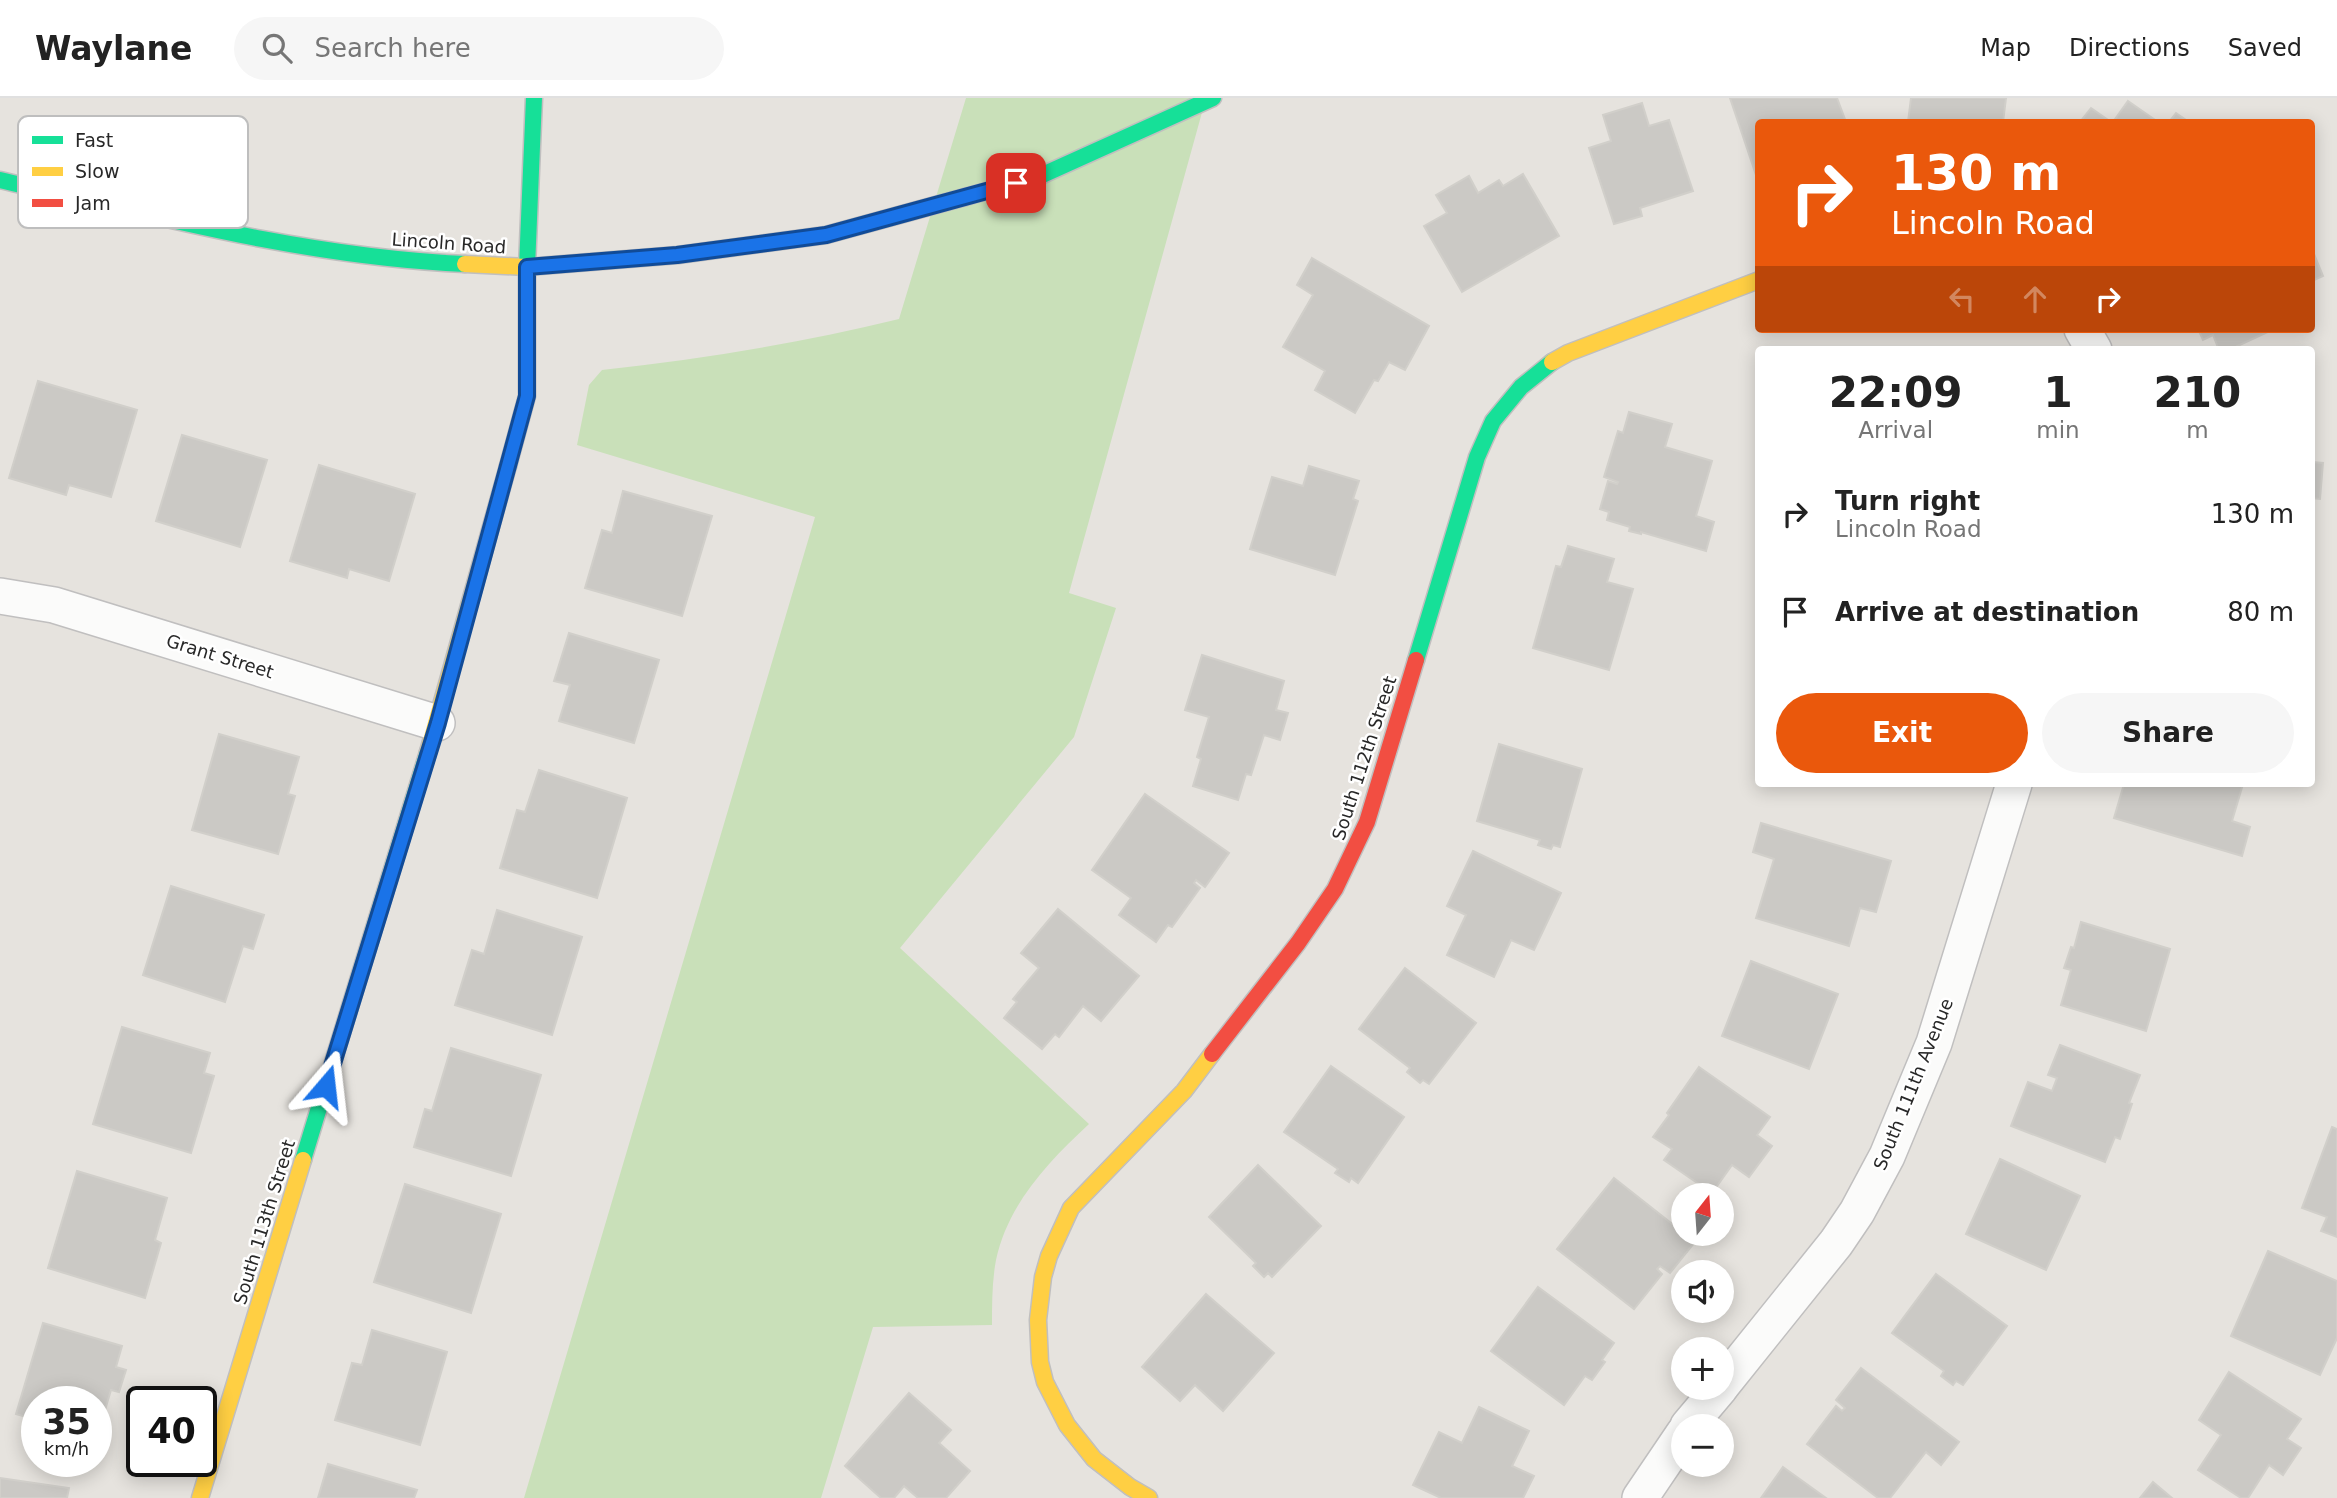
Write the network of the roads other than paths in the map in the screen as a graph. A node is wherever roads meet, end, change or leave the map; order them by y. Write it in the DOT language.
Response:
graph roads {
  1 [pos="534,98"];
  2 [pos="1213,98"];
  3 [pos="0,180"];
  4 [pos="18,184"];
  5 [pos="205,228"];
  6 [pos="527,267"];
  7 [pos="1755,282"];
  8 [pos="0,596"];
  9 [pos="438,723"];
  10 [pos="2013,787"];
  11 [pos="1734,1370"];
  12 [pos="1709,1400"];
  13 [pos="1698,1414"];
  14 [pos="1671,1452"];
  15 [pos="200,1498"];
  16 [pos="1149,1498"];
  17 [pos="1640,1498"];
  1 -- 6 [label="street, South 113th Street"];
  2 -- 6 [label="street, Lincoln Road"];
  3 -- 4 [label="street, Lincoln Road"];
  5 -- 6 [label="street, Lincoln Road"];
  6 -- 9 [label="street, South 113th Street"];
  7 -- 16 [label="street, South 112th Street"];
  8 -- 9 [label="street, Grant Street"];
  9 -- 15 [label="street, South 113th Street"];
  10 -- 11 [label="street, South 111th Avenue"];
  12 -- 13 [label="street, South 111th Avenue"];
  14 -- 17 [label="street"];
}
